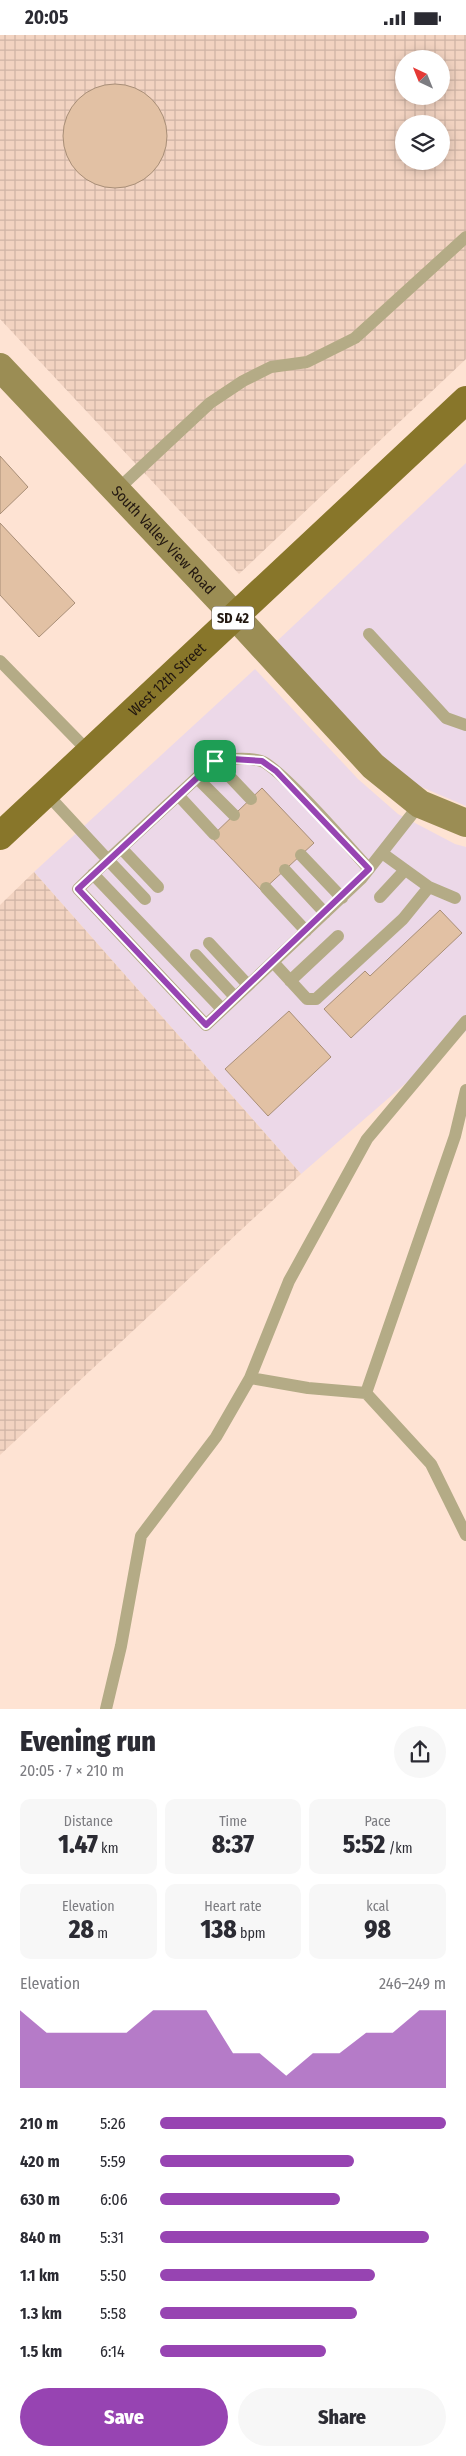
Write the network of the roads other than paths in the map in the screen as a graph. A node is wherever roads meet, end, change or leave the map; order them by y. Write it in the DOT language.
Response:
graph roads {
  1 [pos="466,237"];
  2 [pos="0,367"];
  3 [pos="466,401"];
  4 [pos="117,490"];
  5 [pos="235,615"];
  6 [pos="369,635"];
  7 [pos="0,661"];
  8 [pos="466,725"];
  9 [pos="89,752"];
  10 [pos="215,761"];
  11 [pos="197,777"];
  12 [pos="46,793"];
  13 [pos="178,795"];
  14 [pos="251,799"];
  15 [pos="420,804"];
  16 [pos="234,815"];
  17 [pos="466,823"];
  18 [pos="214,834"];
  19 [pos="0,836"];
  20 [pos="121,848"];
  21 [pos="382,853"];
  22 [pos="301,855"];
  23 [pos="108,860"];
  24 [pos="369,869"];
  25 [pos="285,870"];
  26 [pos="405,870"];
  27 [pos="93,874"];
  28 [pos="158,887"];
  29 [pos="430,887"];
  30 [pos="266,888"];
  31 [pos="380,897"];
  32 [pos="342,898"];
  33 [pos="455,898"];
  34 [pos="145,899"];
  35 [pos="325,913"];
  36 [pos="306,931"];
  37 [pos="338,936"];
  38 [pos="209,943"];
  39 [pos="196,955"];
  40 [pos="273,962"];
  41 [pos="290,981"];
  42 [pos="248,985"];
  43 [pos="235,997"];
  44 [pos="222,1009"];
  45 [pos="466,1021"];
  46 [pos="466,1090"];
  47 [pos="250,1378"];
  48 [pos="366,1393"];
  49 [pos="466,1535"];
  50 [pos="106,1709"];
  1 -- 4 [label="lane"];
  2 -- 4 [label="street, South Valley View Road"];
  3 -- 5 [label="main road, West 12th Street / SD 42"];
  4 -- 5 [label="street, South Valley View Road"];
  5 -- 9 [label="main road, West 12th Street / SD 42"];
  5 -- 15 [label="street, South Valley View Road"];
  6 -- 8 [label="lane"];
  7 -- 9 [label="lane"];
  9 -- 12 [label="main road, West 12th Street / SD 42"];
  10 -- 11 [label="lane"];
  10 -- 14 [label="lane"];
  10 -- 24 [label="lane"];
  11 -- 13 [label="lane"];
  11 -- 16 [label="lane"];
  12 -- 19 [label="main road, West 12th Street / SD 42"];
  12 -- 23 [label="lane"];
  13 -- 18 [label="lane"];
  13 -- 20 [label="lane"];
  15 -- 17 [label="street, South Valley View Road"];
  15 -- 21 [label="lane"];
  20 -- 23 [label="lane"];
  20 -- 28 [label="lane"];
  21 -- 24 [label="lane"];
  21 -- 26 [label="lane"];
  22 -- 32 [label="lane"];
  23 -- 27 [label="lane"];
  23 -- 34 [label="lane"];
  24 -- 32 [label="lane"];
  25 -- 35 [label="lane"];
  26 -- 29 [label="lane"];
  26 -- 31 [label="lane"];
  27 -- 44 [label="lane"];
  27 -- 44 [label="lane"];
  29 -- 33 [label="lane"];
  29 -- 41 [label="lane"];
  30 -- 36 [label="lane"];
  32 -- 35 [label="lane"];
  35 -- 36 [label="lane"];
  36 -- 40 [label="lane"];
  37 -- 41 [label="lane"];
  38 -- 42 [label="lane"];
  39 -- 43 [label="lane"];
  40 -- 41 [label="lane"];
  40 -- 42 [label="lane"];
  42 -- 43 [label="lane"];
  43 -- 44 [label="lane"];
  45 -- 47 [label="lane"];
  46 -- 48 [label="lane"];
  47 -- 48 [label="lane"];
  47 -- 50 [label="lane"];
  48 -- 49 [label="lane"];
}
